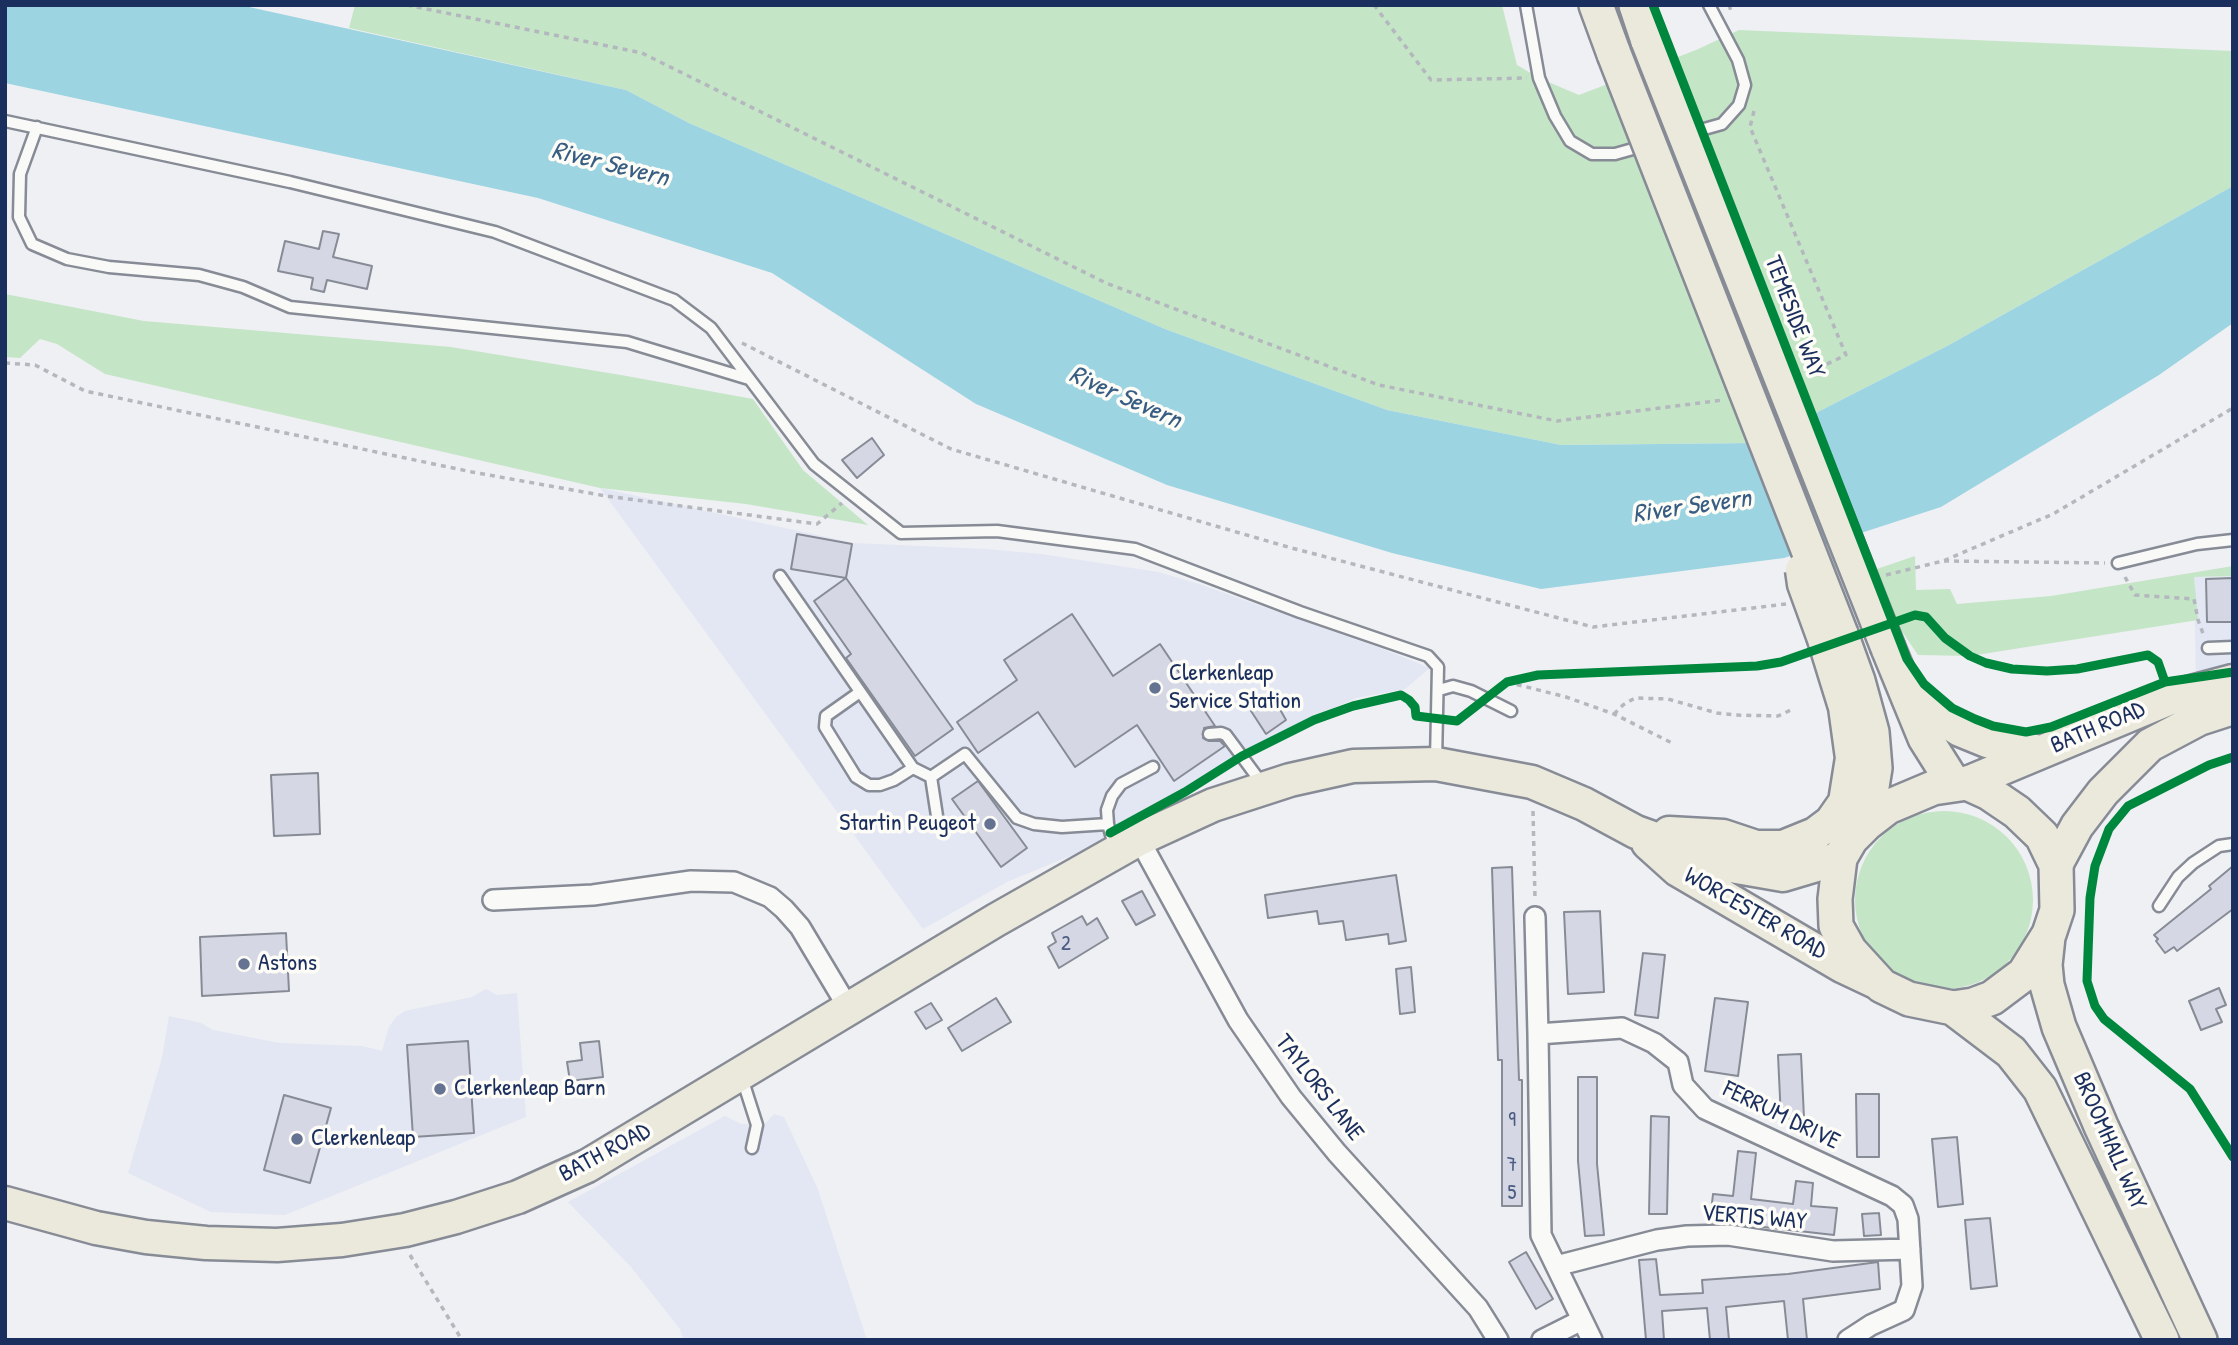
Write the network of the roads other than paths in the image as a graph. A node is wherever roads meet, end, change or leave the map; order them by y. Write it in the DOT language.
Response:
graph roads {
  1 [pos="1526,5"];
  2 [pos="1596,5"];
  3 [pos="1636,5"];
  4 [pos="1709,5"];
  5 [pos="5,121"];
  6 [pos="37,127"];
  7 [pos="751,380"];
  8 [pos="2233,540"];
  9 [pos="2118,563"];
  10 [pos="780,576"];
  11 [pos="1833,637"];
  12 [pos="2233,647"];
  13 [pos="2208,648"];
  14 [pos="2233,681"];
  15 [pos="1439,690"];
  16 [pos="860,692"];
  17 [pos="1908,696"];
  18 [pos="2233,708"];
  19 [pos="1511,712"];
  20 [pos="1209,734"];
  21 [pos="2040,752"];
  22 [pos="1436,764"];
  23 [pos="1153,767"];
  24 [pos="913,768"];
  25 [pos="932,778"];
  26 [pos="1960,784"];
  27 [pos="1266,788"];
  28 [pos="937,816"];
  29 [pos="1866,824"];
  30 [pos="1636,832"];
  31 [pos="1121,839"];
  32 [pos="2233,844"];
  33 [pos="1840,858"];
  34 [pos="2056,865"];
  35 [pos="493,900"];
  36 [pos="2159,906"];
  37 [pos="1535,917"];
  38 [pos="2049,934"];
  39 [pos="1882,986"];
  40 [pos="1953,1008"];
  41 [pos="849,1009"];
  42 [pos="1538,1034"];
  43 [pos="741,1074"];
  44 [pos="752,1149"];
  45 [pos="5,1203"];
  46 [pos="1910,1249"];
  47 [pos="1556,1266"];
  48 [pos="1582,1320"];
  49 [pos="1498,1340"];
  50 [pos="1542,1340"];
  51 [pos="1592,1340"];
  52 [pos="1848,1340"];
  53 [pos="2162,1340"];
  54 [pos="2200,1340"];
  1 -- 4 [label="lane"];
  2 -- 11 [label="highway, bridge"];
  3 -- 17 [label="highway, TEMESIDE WAY, bridge"];
  5 -- 6 [label="lane"];
  6 -- 7 [label="lane"];
  6 -- 7 [label="lane"];
  7 -- 15 [label="lane"];
  8 -- 9 [label="lane"];
  10 -- 16 [label="lane"];
  11 -- 29 [label="highway"];
  11 -- 30 [label="main road"];
  12 -- 13 [label="lane"];
  14 -- 21 [label="main road, BATH ROAD"];
  15 -- 19 [label="lane"];
  15 -- 22 [label="lane"];
  16 -- 24 [label="lane"];
  16 -- 24 [label="lane"];
  17 -- 21 [label="main road"];
  17 -- 26 [label="highway, TEMESIDE WAY"];
  18 -- 34 [label="main road, BATH ROAD"];
  20 -- 27 [label="lane"];
  21 -- 26 [label="main road, BATH ROAD"];
  22 -- 27 [label="main road, WORCESTER ROAD"];
  22 -- 30 [label="main road, WORCESTER ROAD"];
  23 -- 31 [label="lane"];
  24 -- 25 [label="lane"];
  25 -- 28 [label="lane"];
  25 -- 31 [label="lane"];
  26 -- 29 [label="highway"];
  26 -- 34 [label="highway"];
  27 -- 31 [label="main road, WORCESTER ROAD"];
  29 -- 33 [label="highway"];
  30 -- 33 [label="main road, WORCESTER ROAD"];
  30 -- 39 [label="main road, WORCESTER ROAD"];
  31 -- 41 [label="main road, BATH ROAD"];
  31 -- 49 [label="street, TAYLORS LANE"];
  32 -- 36 [label="lane"];
  33 -- 39 [label="highway"];
  34 -- 38 [label="highway"];
  35 -- 41 [label="street"];
  37 -- 42 [label="street"];
  38 -- 40 [label="highway"];
  38 -- 54 [label="highway, BROOMHALL WAY"];
  39 -- 40 [label="highway"];
  40 -- 53 [label="highway, BROOMHALL WAY"];
  41 -- 43 [label="main road, BATH ROAD"];
  42 -- 46 [label="street, FERRUM DRIVE"];
  42 -- 47 [label="street"];
  43 -- 44 [label="lane"];
  43 -- 45 [label="main road, BATH ROAD"];
  46 -- 47 [label="street, VERTIS WAY"];
  46 -- 52 [label="street, FERRUM DRIVE"];
  47 -- 48 [label="street"];
  48 -- 50 [label="street"];
  48 -- 51 [label="street"];
}
